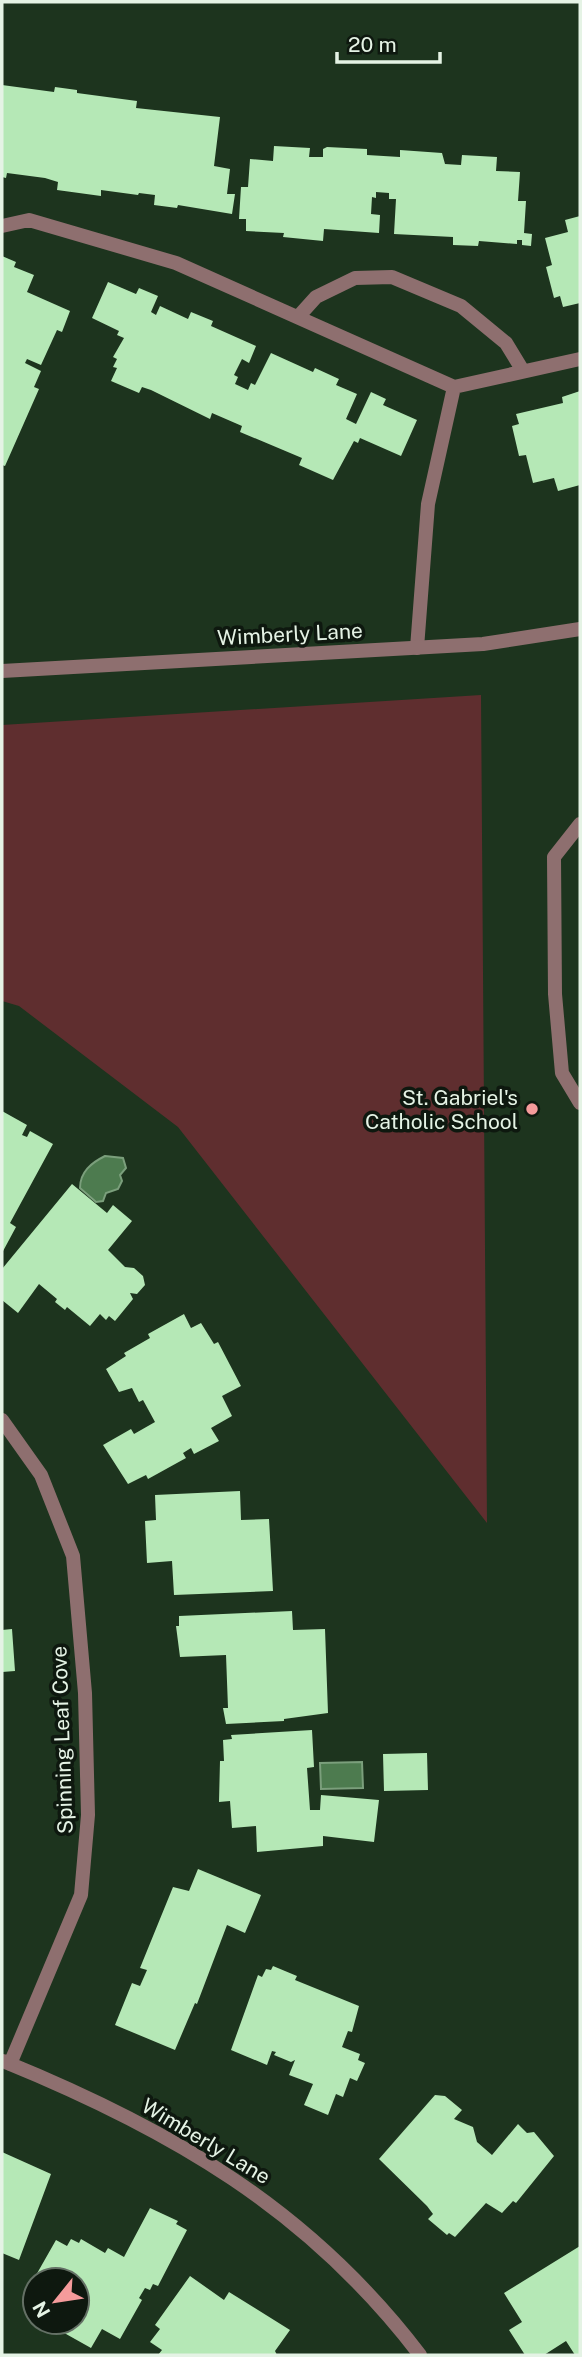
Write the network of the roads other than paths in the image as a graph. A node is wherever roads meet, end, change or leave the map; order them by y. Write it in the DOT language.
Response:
graph roads {
  1 [pos="2,226"];
  2 [pos="298,317"];
  3 [pos="580,359"];
  4 [pos="523,371"];
  5 [pos="454,387"];
  6 [pos="580,629"];
  7 [pos="417,648"];
  8 [pos="2,671"];
  9 [pos="580,824"];
  10 [pos="580,1103"];
  11 [pos="2,1420"];
  12 [pos="6,2062"];
  13 [pos="419,2355"];
  1 -- 2 [label="street"];
  2 -- 4 [label="street"];
  2 -- 5 [label="street"];
  3 -- 4 [label="street"];
  4 -- 5 [label="street"];
  5 -- 7 [label="street"];
  6 -- 7 [label="street, Wimberly Lane"];
  7 -- 8 [label="street, Wimberly Lane"];
  9 -- 10 [label="street"];
  11 -- 12 [label="street, Spinning Leaf Cove"];
  12 -- 13 [label="street, Wimberly Lane"];
}
